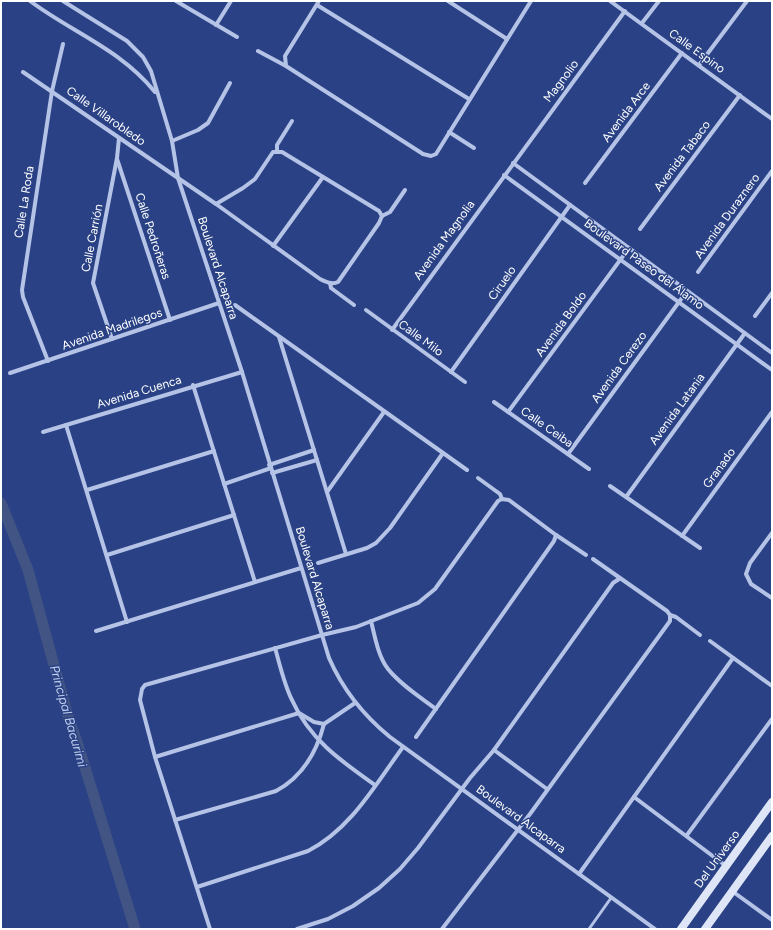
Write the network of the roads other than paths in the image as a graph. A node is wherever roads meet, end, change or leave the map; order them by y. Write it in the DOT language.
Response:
graph roads {
  1 [pos="31,1"];
  2 [pos="63,1"];
  3 [pos="176,1"];
  4 [pos="231,1"];
  5 [pos="448,1"];
  6 [pos="531,1"];
  7 [pos="610,1"];
  8 [pos="659,1"];
  9 [pos="747,1"];
  10 [pos="318,3"];
  11 [pos="625,11"];
  12 [pos="642,23"];
  13 [pos="216,24"];
  14 [pos="237,37"];
  15 [pos="507,39"];
  16 [pos="63,44"];
  17 [pos="258,51"];
  18 [pos="682,53"];
  19 [pos="699,65"];
  20 [pos="286,66"];
  21 [pos="23,72"];
  22 [pos="230,83"];
  23 [pos="52,91"];
  24 [pos="157,94"];
  25 [pos="740,95"];
  26 [pos="469,98"];
  27 [pos="772,119"];
  28 [pos="292,121"];
  29 [pos="449,132"];
  30 [pos="119,138"];
  31 [pos="172,141"];
  32 [pos="474,148"];
  33 [pos="277,151"];
  34 [pos="117,158"];
  35 [pos="513,163"];
  36 [pos="772,172"];
  37 [pos="504,175"];
  38 [pos="323,177"];
  39 [pos="178,178"];
  40 [pos="585,183"];
  41 [pos="405,190"];
  42 [pos="216,204"];
  43 [pos="570,205"];
  44 [pos="382,216"];
  45 [pos="561,217"];
  46 [pos="640,229"];
  47 [pos="273,246"];
  48 [pos="629,248"];
  49 [pos="621,260"];
  50 [pos="698,272"];
  51 [pos="330,283"];
  52 [pos="687,291"];
  53 [pos="772,293"];
  54 [pos="679,302"];
  55 [pos="219,304"];
  56 [pos="236,305"];
  57 [pos="354,305"];
  58 [pos="366,310"];
  59 [pos="755,316"];
  60 [pos="170,320"];
  61 [pos="392,330"];
  62 [pos="745,333"];
  63 [pos="279,336"];
  64 [pos="112,340"];
  65 [pos="737,344"];
  66 [pos="772,353"];
  67 [pos="48,361"];
  68 [pos="772,370"];
  69 [pos="242,372"];
  70 [pos="451,372"];
  71 [pos="10,374"];
  72 [pos="465,382"];
  73 [pos="193,385"];
  74 [pos="494,402"];
  75 [pos="384,412"];
  76 [pos="508,412"];
  77 [pos="772,412"];
  78 [pos="66,425"];
  79 [pos="44,432"];
  80 [pos="314,450"];
  81 [pos="214,451"];
  82 [pos="443,453"];
  83 [pos="568,454"];
  84 [pos="317,460"];
  85 [pos="271,469"];
  86 [pos="589,469"];
  87 [pos="467,470"];
  88 [pos="478,478"];
  89 [pos="224,484"];
  90 [pos="610,486"];
  91 [pos="87,490"];
  92 [pos="327,492"];
  93 [pos="626,497"];
  94 [pos="502,499"];
  95 [pos="234,515"];
  96 [pos="772,533"];
  97 [pos="556,536"];
  98 [pos="682,536"];
  99 [pos="700,548"];
  100 [pos="346,554"];
  101 [pos="107,555"];
  102 [pos="586,555"];
  103 [pos="593,560"];
  104 [pos="318,563"];
  105 [pos="301,568"];
  106 [pos="619,579"];
  107 [pos="255,582"];
  108 [pos="772,598"];
  109 [pos="670,615"];
  110 [pos="371,621"];
  111 [pos="127,622"];
  112 [pos="96,631"];
  113 [pos="322,635"];
  114 [pos="700,635"];
  115 [pos="710,641"];
  116 [pos="275,648"];
  117 [pos="733,658"];
  118 [pos="772,686"];
  119 [pos="355,703"];
  120 [pos="436,709"];
  121 [pos="299,713"];
  122 [pos="772,719"];
  123 [pos="324,724"];
  124 [pos="416,737"];
  125 [pos="320,742"];
  126 [pos="403,747"];
  127 [pos="494,750"];
  128 [pos="155,757"];
  129 [pos="375,785"];
  130 [pos="462,789"];
  131 [pos="547,789"];
  132 [pos="634,797"];
  133 [pos="772,802"];
  134 [pos="175,820"];
  135 [pos="518,829"];
  136 [pos="687,835"];
  137 [pos="772,836"];
  138 [pos="726,866"];
  139 [pos="579,874"];
  140 [pos="197,887"];
  141 [pos="732,892"];
  142 [pos="611,898"];
  143 [pos="772,920"];
  144 [pos="312,924"];
  145 [pos="210,929"];
  146 [pos="297,929"];
  147 [pos="315,929"];
  148 [pos="442,929"];
  149 [pos="589,929"];
  150 [pos="655,929"];
  151 [pos="681,929"];
  152 [pos="705,929"];
  1 -- 24 [label="street, Boulevard Alcaparra"];
  2 -- 24 [label="street, Boulevard Alcaparra"];
  3 -- 13 [label="street"];
  4 -- 13 [label="street"];
  5 -- 15 [label="street"];
  6 -- 15 [label="street"];
  7 -- 11 [label="street, Calle Espino"];
  8 -- 12 [label="street"];
  9 -- 19 [label="street"];
  10 -- 20 [label="street"];
  10 -- 26 [label="street"];
  11 -- 12 [label="street, Calle Espino"];
  11 -- 35 [label="street, Magnolio"];
  12 -- 18 [label="street, Calle Espino"];
  13 -- 14 [label="street"];
  15 -- 26 [label="street"];
  16 -- 23 [label="street, Calle La Roda"];
  17 -- 20 [label="street"];
  18 -- 19 [label="street, Calle Espino"];
  18 -- 40 [label="street, Avenida Arce"];
  19 -- 25 [label="street, Calle Espino"];
  20 -- 29 [label="street"];
  21 -- 23 [label="street, Calle Villarobledo"];
  22 -- 31 [label="street"];
  23 -- 30 [label="street, Calle Villarobledo"];
  23 -- 67 [label="street, Calle La Roda"];
  24 -- 31 [label="street, Boulevard Alcaparra"];
  25 -- 27 [label="street, Calle Espino"];
  25 -- 46 [label="street, Avenida Tabaco"];
  26 -- 29 [label="street"];
  28 -- 33 [label="street"];
  29 -- 32 [label="street"];
  30 -- 34 [label="street, Calle Carrión"];
  30 -- 39 [label="street, Calle Villarobledo"];
  31 -- 39 [label="street, Boulevard Alcaparra"];
  33 -- 38 [label="street"];
  33 -- 42 [label="street"];
  34 -- 60 [label="street, Calle Pedroñeras"];
  34 -- 64 [label="street, Calle Carrión"];
  35 -- 37 [label="street, Avenida Magnolia"];
  35 -- 43 [label="street, Boulevard Paseo del Álamo"];
  36 -- 50 [label="street, Avenida Duraznero"];
  37 -- 45 [label="street, Boulevard Paseo del Álamo"];
  37 -- 61 [label="street, Avenida Magnolia"];
  38 -- 44 [label="street"];
  38 -- 47 [label="street"];
  39 -- 42 [label="street, Calle Villarobledo"];
  39 -- 55 [label="street, Boulevard Alcaparra"];
  41 -- 44 [label="street"];
  42 -- 47 [label="street, Calle Villarobledo"];
  43 -- 45 [label="street, Ciruelo"];
  43 -- 48 [label="street, Boulevard Paseo del Álamo"];
  44 -- 51 [label="street"];
  45 -- 49 [label="street, Boulevard Paseo del Álamo"];
  45 -- 70 [label="street, Ciruelo"];
  47 -- 51 [label="street, Calle Villarobledo"];
  48 -- 49 [label="street, Avenida Boldo"];
  48 -- 52 [label="street, Boulevard Paseo del Álamo"];
  49 -- 54 [label="street, Boulevard Paseo del Álamo"];
  49 -- 76 [label="street, Avenida Boldo"];
  51 -- 57 [label="street, Calle Villarobledo"];
  52 -- 54 [label="street, Avenida Cerezo"];
  52 -- 62 [label="street, Boulevard Paseo del Álamo"];
  53 -- 59 [label="street"];
  54 -- 65 [label="street, Boulevard Paseo del Álamo"];
  54 -- 83 [label="street, Avenida Cerezo"];
  55 -- 60 [label="street, Avenida Madrilegos"];
  55 -- 69 [label="street, Boulevard Alcaparra"];
  56 -- 63 [label="street"];
  58 -- 61 [label="street, Calle Milo"];
  60 -- 64 [label="street, Avenida Madrilegos"];
  61 -- 70 [label="street, Calle Milo"];
  62 -- 65 [label="street, Avenida Latania"];
  62 -- 66 [label="street, Boulevard Paseo del Álamo"];
  63 -- 75 [label="street"];
  63 -- 80 [label="street"];
  64 -- 67 [label="street, Avenida Madrilegos"];
  65 -- 68 [label="street, Boulevard Paseo del Álamo"];
  65 -- 93 [label="street, Avenida Latania"];
  67 -- 71 [label="street, Avenida Madrilegos"];
  69 -- 73 [label="street, Avenida Cuenca"];
  69 -- 85 [label="street, Boulevard Alcaparra"];
  70 -- 72 [label="street, Calle Milo"];
  73 -- 78 [label="street, Avenida Cuenca"];
  73 -- 81 [label="street"];
  74 -- 76 [label="street, Calle Ceiba"];
  75 -- 82 [label="street"];
  75 -- 92 [label="street"];
  76 -- 83 [label="street, Calle Ceiba"];
  77 -- 98 [label="street, Granado"];
  78 -- 79 [label="street, Avenida Cuenca"];
  78 -- 91 [label="street"];
  80 -- 84 [label="street"];
  80 -- 85 [label="street"];
  81 -- 89 [label="street"];
  81 -- 91 [label="street"];
  82 -- 87 [label="street"];
  82 -- 100 [label="street"];
  83 -- 86 [label="street, Calle Ceiba"];
  84 -- 85 [label="street"];
  84 -- 92 [label="street"];
  85 -- 89 [label="street"];
  85 -- 105 [label="street, Boulevard Alcaparra"];
  88 -- 94 [label="street"];
  89 -- 95 [label="street"];
  90 -- 93 [label="street"];
  91 -- 101 [label="street"];
  92 -- 100 [label="street"];
  93 -- 98 [label="street"];
  94 -- 97 [label="street"];
  94 -- 110 [label="street"];
  95 -- 101 [label="street"];
  95 -- 107 [label="street"];
  96 -- 108 [label="street"];
  97 -- 102 [label="street"];
  97 -- 120 [label="street"];
  98 -- 99 [label="street"];
  100 -- 104 [label="street"];
  101 -- 111 [label="street"];
  103 -- 106 [label="street"];
  105 -- 107 [label="street"];
  105 -- 113 [label="street, Boulevard Alcaparra"];
  106 -- 109 [label="street"];
  106 -- 127 [label="street"];
  107 -- 111 [label="street"];
  109 -- 114 [label="street"];
  109 -- 131 [label="street"];
  110 -- 113 [label="street"];
  110 -- 120 [label="street"];
  111 -- 112 [label="street"];
  113 -- 116 [label="street"];
  113 -- 119 [label="street, Boulevard Alcaparra"];
  115 -- 117 [label="street"];
  116 -- 121 [label="street"];
  116 -- 128 [label="street"];
  117 -- 118 [label="street"];
  117 -- 132 [label="street"];
  119 -- 123 [label="street"];
  119 -- 126 [label="street, Boulevard Alcaparra"];
  120 -- 124 [label="street"];
  121 -- 123 [label="street"];
  121 -- 125 [label="street"];
  121 -- 128 [label="street"];
  122 -- 136 [label="street"];
  123 -- 125 [label="street"];
  125 -- 129 [label="street"];
  125 -- 134 [label="street"];
  126 -- 129 [label="street"];
  126 -- 130 [label="street, Boulevard Alcaparra"];
  127 -- 130 [label="street"];
  127 -- 131 [label="street"];
  128 -- 134 [label="street"];
  129 -- 140 [label="street"];
  130 -- 135 [label="street, Boulevard Alcaparra"];
  130 -- 144 [label="street"];
  131 -- 135 [label="street"];
  132 -- 136 [label="street"];
  132 -- 139 [label="street"];
  133 -- 138 [label="street, Del Universo"];
  134 -- 140 [label="street"];
  135 -- 139 [label="street, Boulevard Alcaparra"];
  135 -- 148 [label="street"];
  136 -- 138 [label="street"];
  137 -- 141 [label="street"];
  138 -- 151 [label="street, Del Universo"];
  139 -- 142 [label="street, Boulevard Alcaparra"];
  140 -- 145 [label="street"];
  141 -- 143 [label="street"];
  141 -- 152 [label="street"];
  142 -- 149 [label="lane"];
  142 -- 150 [label="street, Boulevard Alcaparra"];
  144 -- 146 [label="street"];
  144 -- 147 [label="street"];
}
